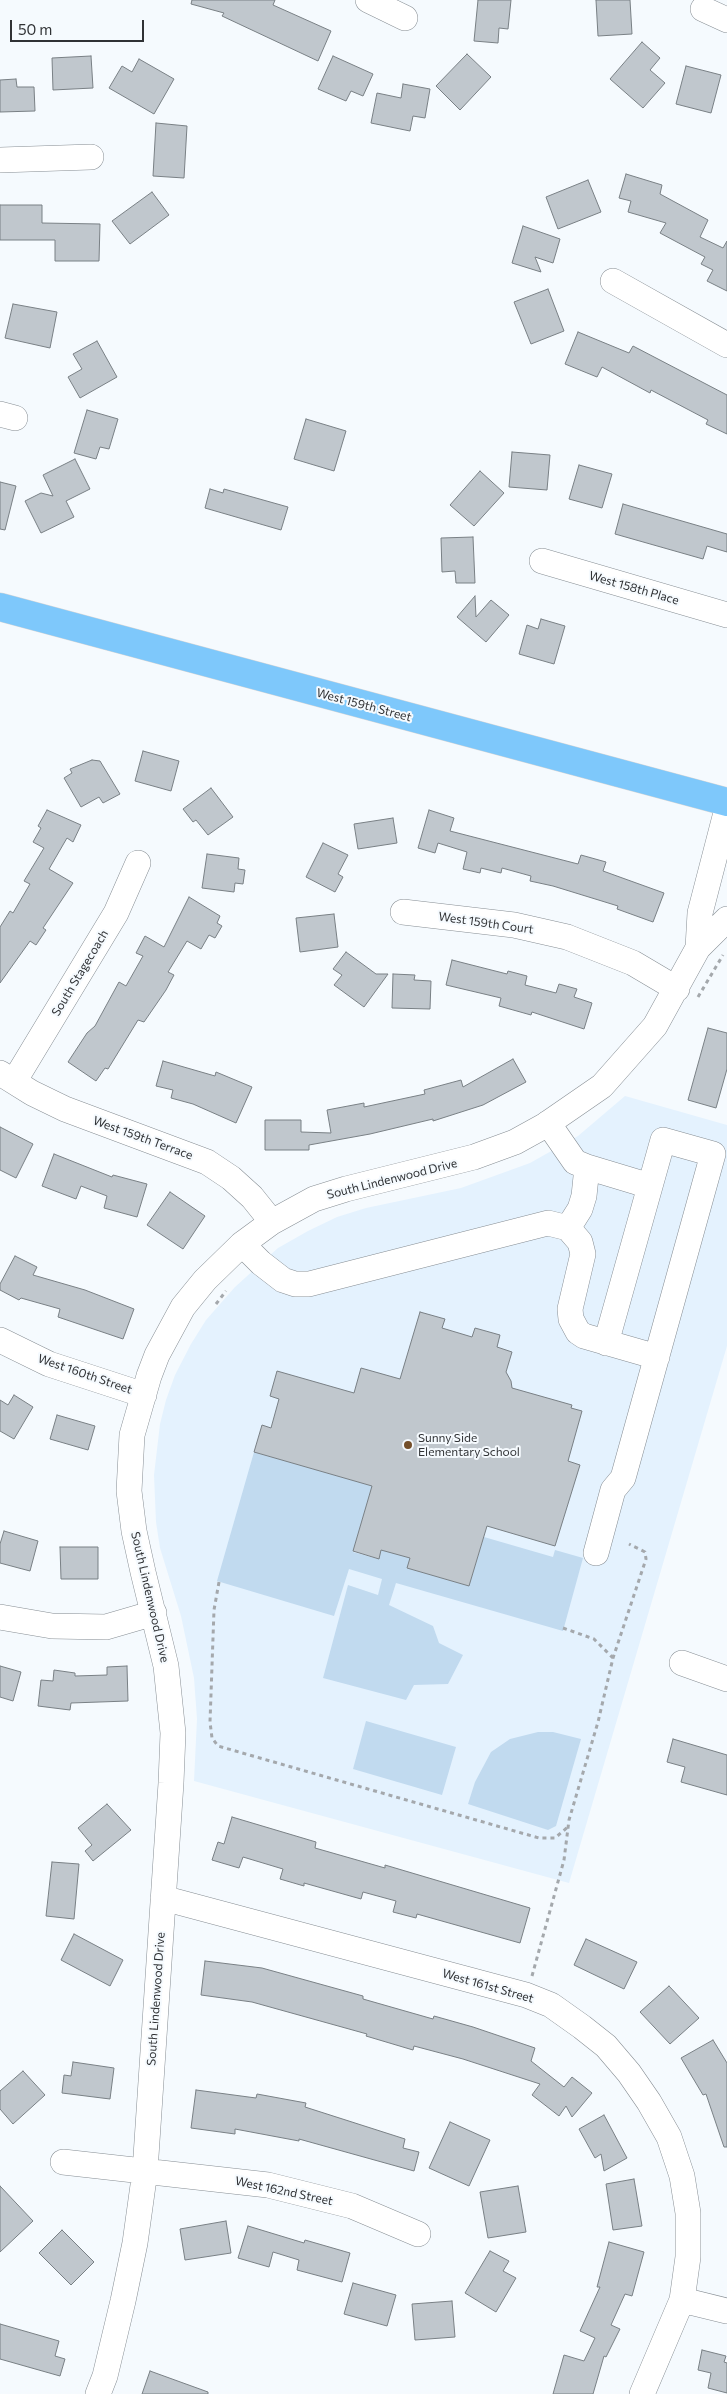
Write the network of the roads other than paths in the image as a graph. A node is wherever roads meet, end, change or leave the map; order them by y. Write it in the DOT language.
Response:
graph roads {
  1 [pos="368,0"];
  2 [pos="703,9"];
  3 [pos="405,18"];
  4 [pos="727,20"];
  5 [pos="91,157"];
  6 [pos="0,160"];
  7 [pos="614,281"];
  8 [pos="727,345"];
  9 [pos="542,561"];
  10 [pos="0,607"];
  11 [pos="727,615"];
  12 [pos="727,802"];
  13 [pos="727,809"];
  14 [pos="138,863"];
  15 [pos="403,912"];
  16 [pos="727,919"];
  17 [pos="698,948"];
  18 [pos="677,989"];
  19 [pos="8,1076"];
  20 [pos="548,1123"];
  21 [pos="587,1167"];
  22 [pos="650,1186"];
  23 [pos="272,1222"];
  24 [pos="568,1228"];
  25 [pos="242,1244"];
  26 [pos="0,1340"];
  27 [pos="606,1343"];
  28 [pos="657,1357"];
  29 [pos="144,1395"];
  30 [pos="596,1553"];
  31 [pos="154,1613"];
  32 [pos="0,1617"];
  33 [pos="682,1663"];
  34 [pos="727,1679"];
  35 [pos="163,1898"];
  36 [pos="63,2162"];
  37 [pos="145,2171"];
  38 [pos="418,2234"];
  39 [pos="682,2300"];
  40 [pos="727,2311"];
  41 [pos="98,2394"];
  42 [pos="642,2394"];
  1 -- 3 [label="street"];
  2 -- 4 [label="street"];
  5 -- 6 [label="street"];
  7 -- 8 [label="street"];
  9 -- 11 [label="street, West 158th Place"];
  10 -- 12 [label="main road, West 159th Street"];
  13 -- 17 [label="street, South Lindenwood Drive"];
  14 -- 19 [label="street, South Stagecoach"];
  15 -- 18 [label="street, West 159th Court"];
  16 -- 17 [label="street, South Lindenwood Drive"];
  17 -- 18 [label="street, South Lindenwood Drive"];
  18 -- 20 [label="street, South Lindenwood Drive"];
  19 -- 23 [label="street, West 159th Terrace"];
  20 -- 21 [label="street"];
  20 -- 23 [label="street, South Lindenwood Drive"];
  21 -- 22 [label="street"];
  21 -- 24 [label="street"];
  22 -- 27 [label="street"];
  22 -- 28 [label="street"];
  23 -- 25 [label="street, South Lindenwood Drive"];
  24 -- 25 [label="street"];
  24 -- 27 [label="street"];
  25 -- 29 [label="street, South Lindenwood Drive"];
  26 -- 29 [label="street, West 160th Street"];
  27 -- 28 [label="street"];
  28 -- 30 [label="street"];
  29 -- 31 [label="street, South Lindenwood Drive"];
  31 -- 32 [label="street"];
  31 -- 35 [label="street, South Lindenwood Drive"];
  33 -- 34 [label="street"];
  35 -- 37 [label="street, South Lindenwood Drive"];
  35 -- 39 [label="street, West 161st Street"];
  36 -- 37 [label="street, West 162nd Street"];
  37 -- 38 [label="street, West 162nd Street"];
  37 -- 41 [label="street, South Lindenwood Drive"];
  39 -- 40 [label="street"];
  39 -- 42 [label="street, West 161st Street"];
}
